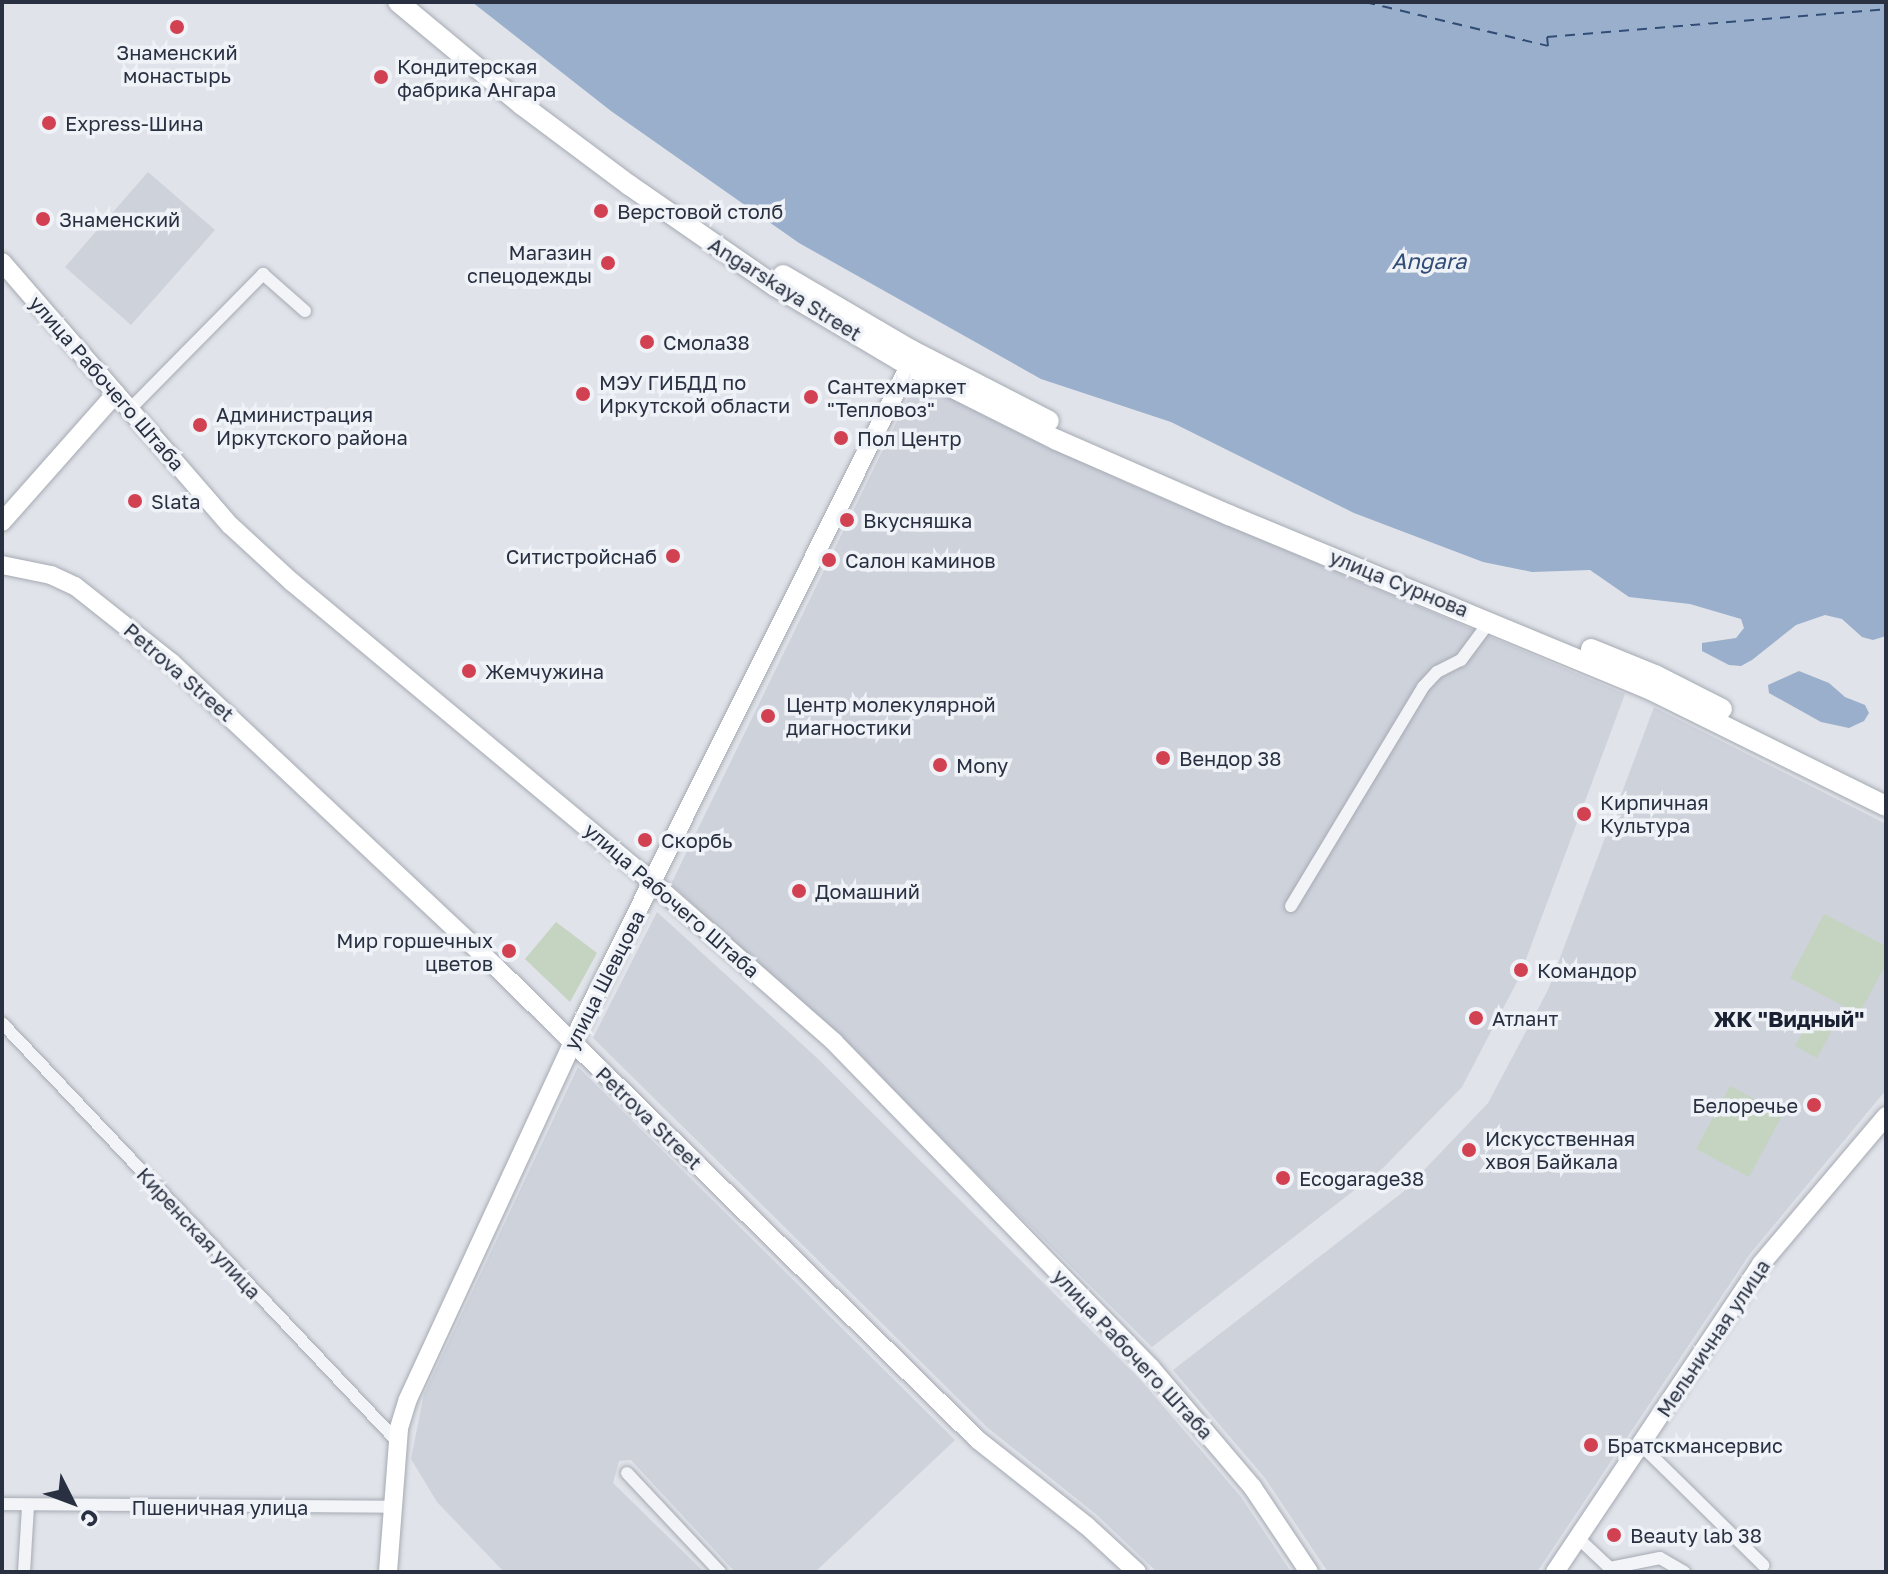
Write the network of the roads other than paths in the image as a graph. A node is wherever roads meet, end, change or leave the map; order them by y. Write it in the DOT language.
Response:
graph roads {
  1 [pos="398,2"];
  2 [pos="419,2"];
  3 [pos="2,262"];
  4 [pos="305,311"];
  5 [pos="910,358"];
  6 [pos="116,393"];
  7 [pos="130,409"];
  8 [pos="2,522"];
  9 [pos="2,565"];
  10 [pos="1490,621"];
  11 [pos="1886,792"];
  12 [pos="1886,806"];
  13 [pos="653,883"];
  14 [pos="1291,906"];
  15 [pos="2,1023"];
  16 [pos="572,1042"];
  17 [pos="1886,1116"];
  18 [pos="398,1442"];
  19 [pos="1640,1444"];
  20 [pos="627,1473"];
  21 [pos="2,1504"];
  22 [pos="28,1507"];
  23 [pos="391,1507"];
  24 [pos="1578,1538"];
  25 [pos="1763,1565"];
  26 [pos="24,1572"];
  27 [pos="388,1572"];
  28 [pos="720,1572"];
  29 [pos="1137,1572"];
  30 [pos="1309,1572"];
  31 [pos="1555,1572"];
  32 [pos="1684,1572"];
  1 -- 5 [label="main road, Angarskaya Street"];
  2 -- 5 [label="main road"];
  3 -- 6 [label="main road, улица Рабочего Штаба"];
  4 -- 7 [label="street"];
  5 -- 10 [label="main road, улица Сурнова"];
  5 -- 11 [label="main road, улица Сурнова"];
  5 -- 13 [label="main road, улица Шевцова"];
  6 -- 7 [label="main road, улица Рабочего Штаба"];
  6 -- 8 [label="main road"];
  7 -- 13 [label="main road, улица Рабочего Штаба"];
  9 -- 16 [label="main road, Petrova Street"];
  10 -- 12 [label="main road, улица Сурнова"];
  10 -- 14 [label="street"];
  13 -- 16 [label="main road, улица Шевцова"];
  13 -- 30 [label="main road, улица Рабочего Штаба"];
  15 -- 18 [label="street, Киренская улица"];
  16 -- 18 [label="main road, улица Шевцова"];
  16 -- 29 [label="main road, Petrova Street"];
  17 -- 19 [label="main road, Мельничная улица"];
  18 -- 23 [label="main road, улица Шевцова"];
  19 -- 24 [label="main road, Мельничная улица"];
  19 -- 25 [label="street"];
  20 -- 28 [label="street"];
  21 -- 22 [label="street, Пшеничная улица"];
  22 -- 23 [label="street, Пшеничная улица"];
  22 -- 26 [label="street"];
  23 -- 27 [label="main road, улица Шевцова"];
  24 -- 31 [label="main road, Мельничная улица"];
  24 -- 32 [label="street"];
}
